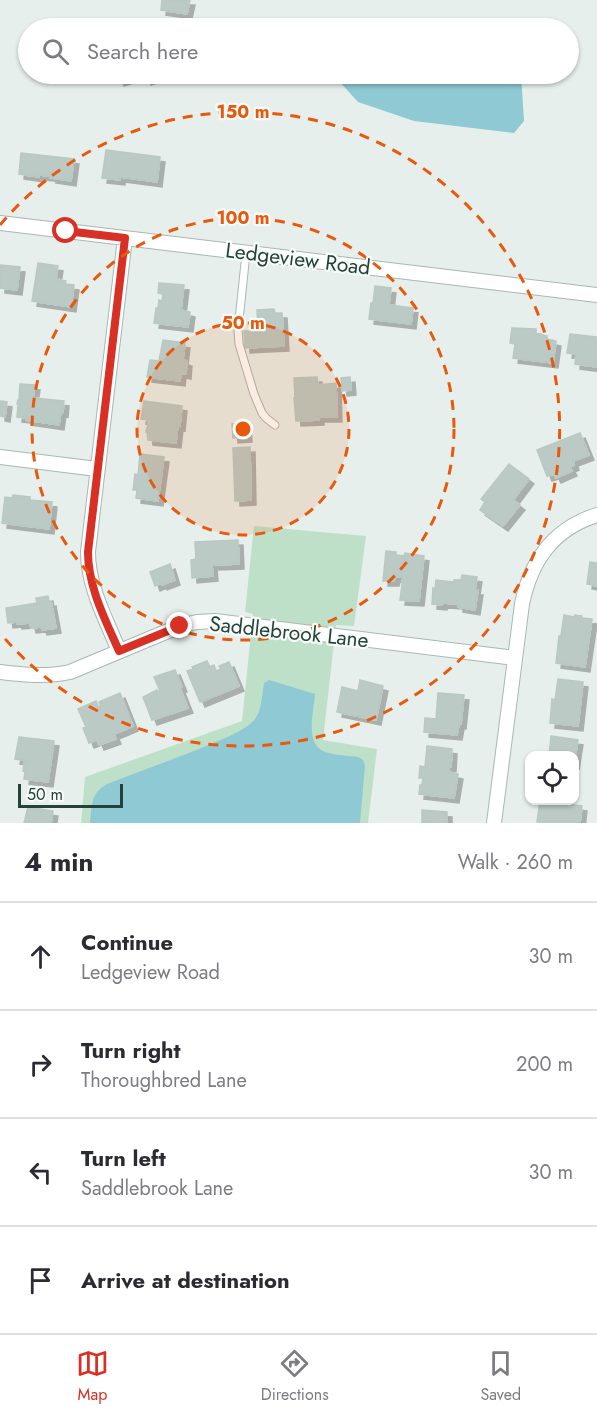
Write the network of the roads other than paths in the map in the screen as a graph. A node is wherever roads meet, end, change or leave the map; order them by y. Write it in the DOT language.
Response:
graph roads {
  1 [pos="0,223"];
  2 [pos="125,238"];
  3 [pos="246,253"];
  4 [pos="597,295"];
  5 [pos="275,425"];
  6 [pos="0,457"];
  7 [pos="97,469"];
  8 [pos="597,516"];
  9 [pos="119,651"];
  10 [pos="515,658"];
  11 [pos="0,672"];
  12 [pos="494,823"];
  1 -- 2 [label="street, Ledgeview Road"];
  2 -- 3 [label="street, Ledgeview Road"];
  2 -- 7 [label="street"];
  3 -- 4 [label="street, Ledgeview Road"];
  3 -- 5 [label="lane"];
  6 -- 7 [label="street"];
  7 -- 9 [label="street"];
  8 -- 10 [label="street"];
  9 -- 10 [label="street, Saddlebrook Lane"];
  9 -- 11 [label="street, Saddlebrook Lane"];
  10 -- 12 [label="street"];
}
